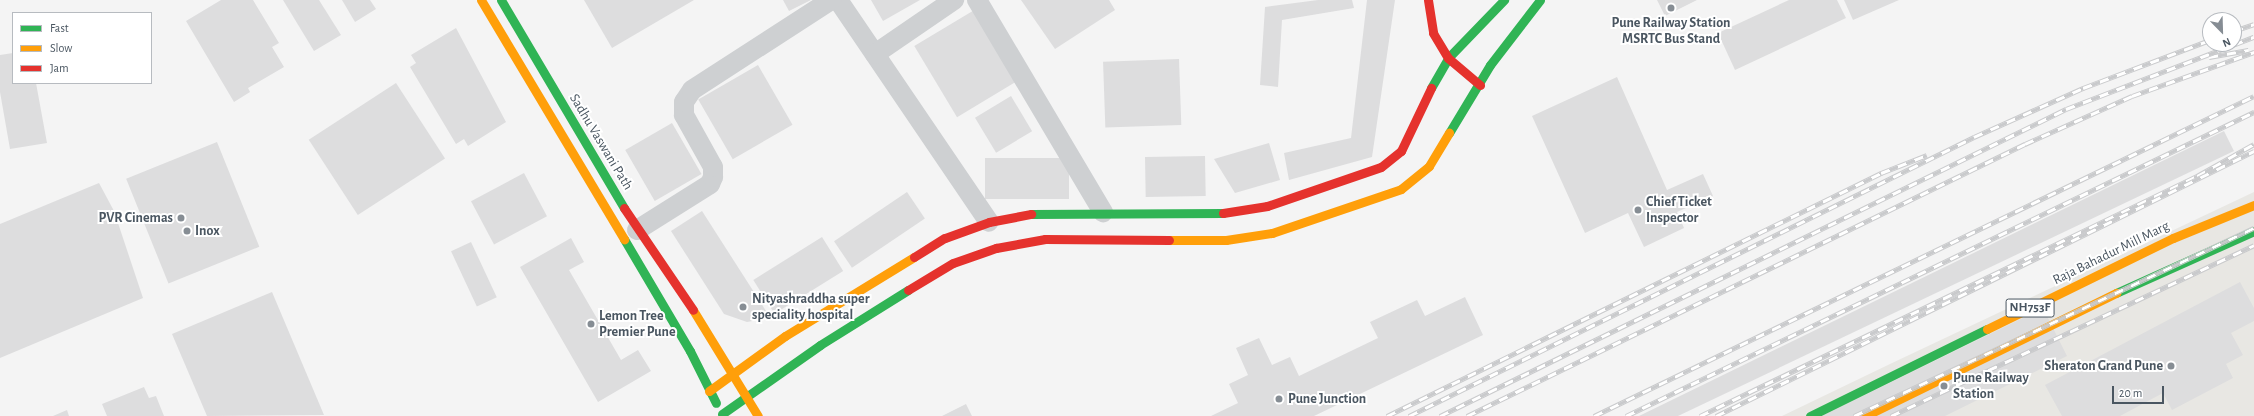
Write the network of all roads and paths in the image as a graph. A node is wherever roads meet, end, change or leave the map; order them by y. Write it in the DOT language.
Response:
graph roads {
  1 [pos="481,0"];
  2 [pos="501,0"];
  3 [pos="831,0"];
  4 [pos="838,0"];
  5 [pos="954,0"];
  6 [pos="977,0"];
  7 [pos="1504,0"];
  8 [pos="1540,0"];
  9 [pos="1428,3"];
  10 [pos="875,54"];
  11 [pos="1448,58"];
  12 [pos="1480,85"];
  13 [pos="2254,205"];
  14 [pos="1103,212"];
  15 [pos="989,222"];
  16 [pos="638,230"];
  17 [pos="2254,231"];
  18 [pos="734,373"];
  19 [pos="709,391"];
  20 [pos="747,396"];
  21 [pos="723,415"];
  22 [pos="758,416"];
  23 [pos="1810,416"];
  24 [pos="1865,416"];
  1 -- 19 [label="main road"];
  2 -- 16 [label="main road, Sadhu Vaswani Path"];
  3 -- 16 [label="street"];
  4 -- 10 [label="street"];
  5 -- 10 [label="street"];
  6 -- 14 [label="street"];
  7 -- 11 [label="main road"];
  8 -- 12 [label="main road"];
  9 -- 11 [label="main road"];
  10 -- 15 [label="street"];
  11 -- 12 [label="main road"];
  11 -- 14 [label="main road"];
  12 -- 20 [label="main road"];
  13 -- 23 [label="main road, Raja Bahadur Mill Marg / NH753F"];
  14 -- 15 [label="main road"];
  15 -- 18 [label="main road"];
  16 -- 18 [label="main road, Sadhu Vaswani Path"];
  17 -- 24 [label="main road, NH753F"];
  18 -- 19 [label="main road"];
  18 -- 20 [label="main road, Sadhu Vaswani Path"];
  19 -- 21 [label="main road"];
  20 -- 21 [label="main road"];
  20 -- 22 [label="main road, Sadhu Vaswani Path"];
}
